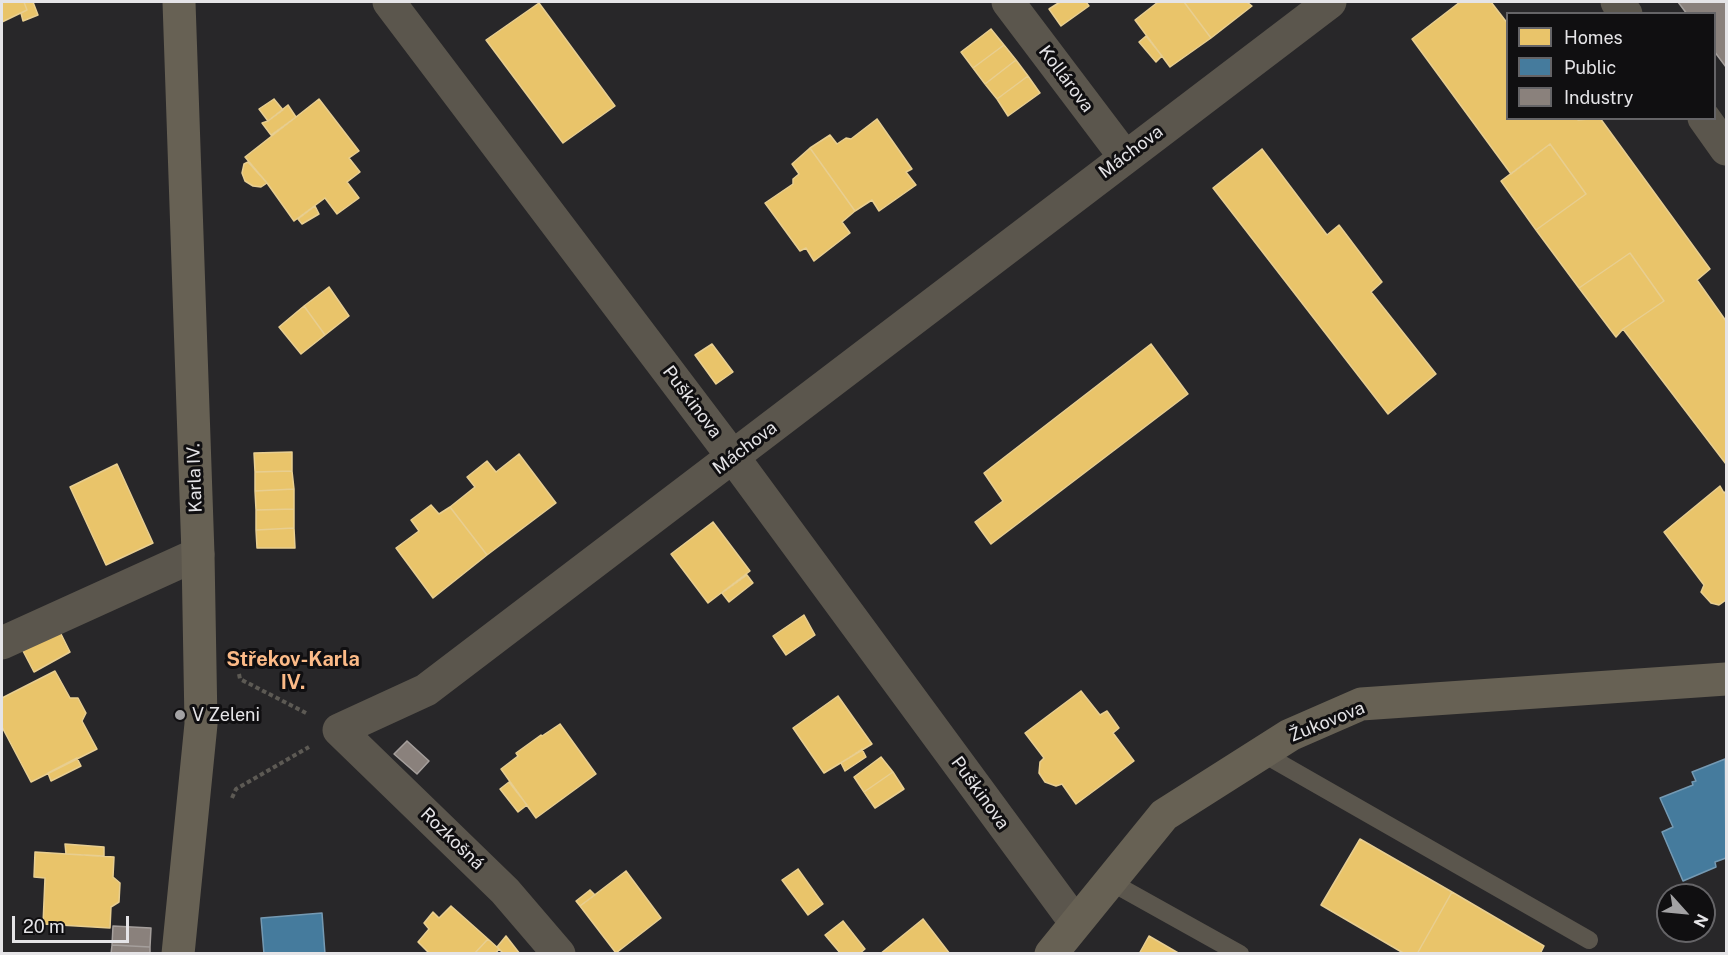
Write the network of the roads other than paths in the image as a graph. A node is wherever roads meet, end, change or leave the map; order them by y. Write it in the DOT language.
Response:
graph roads {
  1 [pos="179,2"];
  2 [pos="389,2"];
  3 [pos="1008,2"];
  4 [pos="1330,2"];
  5 [pos="1705,120"];
  6 [pos="1726,149"];
  7 [pos="1125,157"];
  8 [pos="733,457"];
  9 [pos="198,554"];
  10 [pos="2,643"];
  11 [pos="1726,679"];
  12 [pos="339,730"];
  13 [pos="1262,753"];
  14 [pos="1109,881"];
  15 [pos="1076,922"];
  16 [pos="1589,940"];
  17 [pos="178,954"];
  18 [pos="559,954"];
  19 [pos="1051,954"];
  20 [pos="1240,954"];
  1 -- 9 [label="street, Karla IV."];
  2 -- 8 [label="street, Puškinova"];
  3 -- 7 [label="street, Kollárova"];
  4 -- 7 [label="street, Máchova"];
  5 -- 6 [label="street"];
  7 -- 8 [label="street, Máchova"];
  8 -- 12 [label="street, Máchova"];
  8 -- 15 [label="street, Puškinova"];
  9 -- 10 [label="street"];
  9 -- 17 [label="street, Karla IV."];
  11 -- 13 [label="street, Žukovova"];
  12 -- 18 [label="street, Rozkošná"];
  13 -- 14 [label="street, Žukovova"];
  13 -- 16 [label="lane"];
  14 -- 15 [label="street, Žukovova"];
  14 -- 20 [label="lane"];
  15 -- 19 [label="street, Žukovova"];
}
